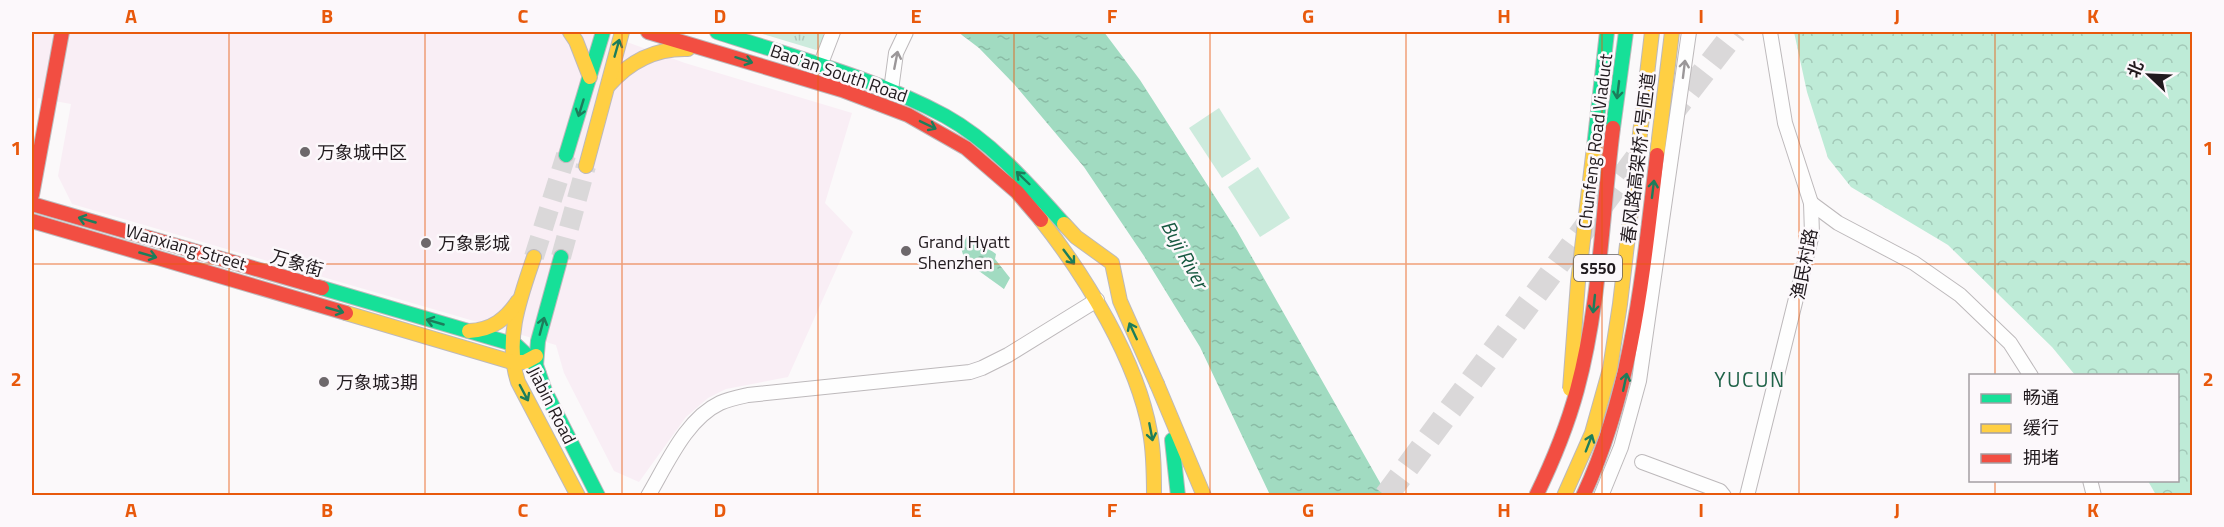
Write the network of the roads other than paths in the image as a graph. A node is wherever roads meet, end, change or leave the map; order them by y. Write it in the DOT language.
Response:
graph roads {
  1 [pos="62,32"];
  2 [pos="570,32"];
  3 [pos="603,32"];
  4 [pos="622,32"];
  5 [pos="648,32"];
  6 [pos="717,32"];
  7 [pos="734,32"];
  8 [pos="833,32"];
  9 [pos="906,32"];
  10 [pos="1607,32"];
  11 [pos="1626,32"];
  12 [pos="1652,32"];
  13 [pos="1672,32"];
  14 [pos="1689,32"];
  15 [pos="1770,32"];
  16 [pos="760,45"];
  17 [pos="706,48"];
  18 [pos="820,66"];
  19 [pos="590,77"];
  20 [pos="606,90"];
  21 [pos="891,90"];
  22 [pos="566,155"];
  23 [pos="586,166"];
  24 [pos="32,195"];
  25 [pos="1811,203"];
  26 [pos="32,204"];
  27 [pos="32,221"];
  28 [pos="534,257"];
  29 [pos="561,257"];
  30 [pos="527,279"];
  31 [pos="1097,300"];
  32 [pos="462,330"];
  33 [pos="511,344"];
  34 [pos="534,358"];
  35 [pos="512,362"];
  36 [pos="538,374"];
  37 [pos="2030,374"];
  38 [pos="1156,384"];
  39 [pos="1557,452"];
  40 [pos="1642,462"];
  41 [pos="578,495"];
  42 [pos="598,495"];
  43 [pos="648,495"];
  44 [pos="1154,495"];
  45 [pos="1178,495"];
  46 [pos="1204,495"];
  47 [pos="1536,495"];
  48 [pos="1564,495"];
  49 [pos="1583,495"];
  50 [pos="1601,495"];
  51 [pos="1724,495"];
  52 [pos="1747,495"];
  1 -- 24 [label="main road"];
  2 -- 19 [label="main road"];
  3 -- 19 [label="main road"];
  20 -- 4 [label="main road, one-way"];
  5 -- 17 [label="main road, Bao'an South Road"];
  6 -- 16 [label="main road, Bao'an South Road"];
  7 -- 16 [label="main road"];
  8 -- 18 [label="street"];
  21 -- 9 [label="street, one-way"];
  10 -- 39 [label="main road, bridge"];
  11 -- 39 [label="main road, Chunfeng Road Viaduct / S550, one-way, bridge"];
  48 -- 12 [label="main road, S550, one-way, bridge"];
  49 -- 13 [label="main road, 春风路高架桥1号匝道, one-way"];
  50 -- 14 [label="street, one-way"];
  15 -- 25 [label="street, 渔民村路"];
  16 -- 18 [label="main road, Bao'an South Road"];
  17 -- 20 [label="main road"];
  17 -- 31 [label="main road, Bao'an South Road, one-way"];
  18 -- 21 [label="main road, Bao'an South Road"];
  19 -- 22 [label="main road, one-way"];
  20 -- 23 [label="main road"];
  38 -- 21 [label="main road, Bao'an South Road, one-way"];
  25 -- 37 [label="street"];
  25 -- 52 [label="street, 渔民村路"];
  32 -- 26 [label="main road, 万象街, one-way"];
  27 -- 35 [label="main road, Wanxiang Street, one-way"];
  28 -- 30 [label="main road, Jiabin Road"];
  34 -- 29 [label="main road, Jiabin Road, one-way"];
  30 -- 32 [label="main road"];
  30 -- 33 [label="main road, Jiabin Road"];
  31 -- 43 [label="street"];
  31 -- 44 [label="main road, Bao'an South Road, one-way"];
  32 -- 33 [label="main road, 万象街"];
  33 -- 34 [label="main road, 万象街"];
  33 -- 35 [label="main road, Jiabin Road"];
  34 -- 35 [label="main road, Wanxiang Street"];
  34 -- 36 [label="main road, 万象街"];
  35 -- 41 [label="main road, Jiabin Road, one-way"];
  36 -- 42 [label="main road, Jiabin Road"];
  38 -- 45 [label="main road"];
  38 -- 46 [label="main road"];
  39 -- 47 [label="main road, Chunfeng Road Viaduct / S550, bridge"];
  40 -- 51 [label="street"];
}
